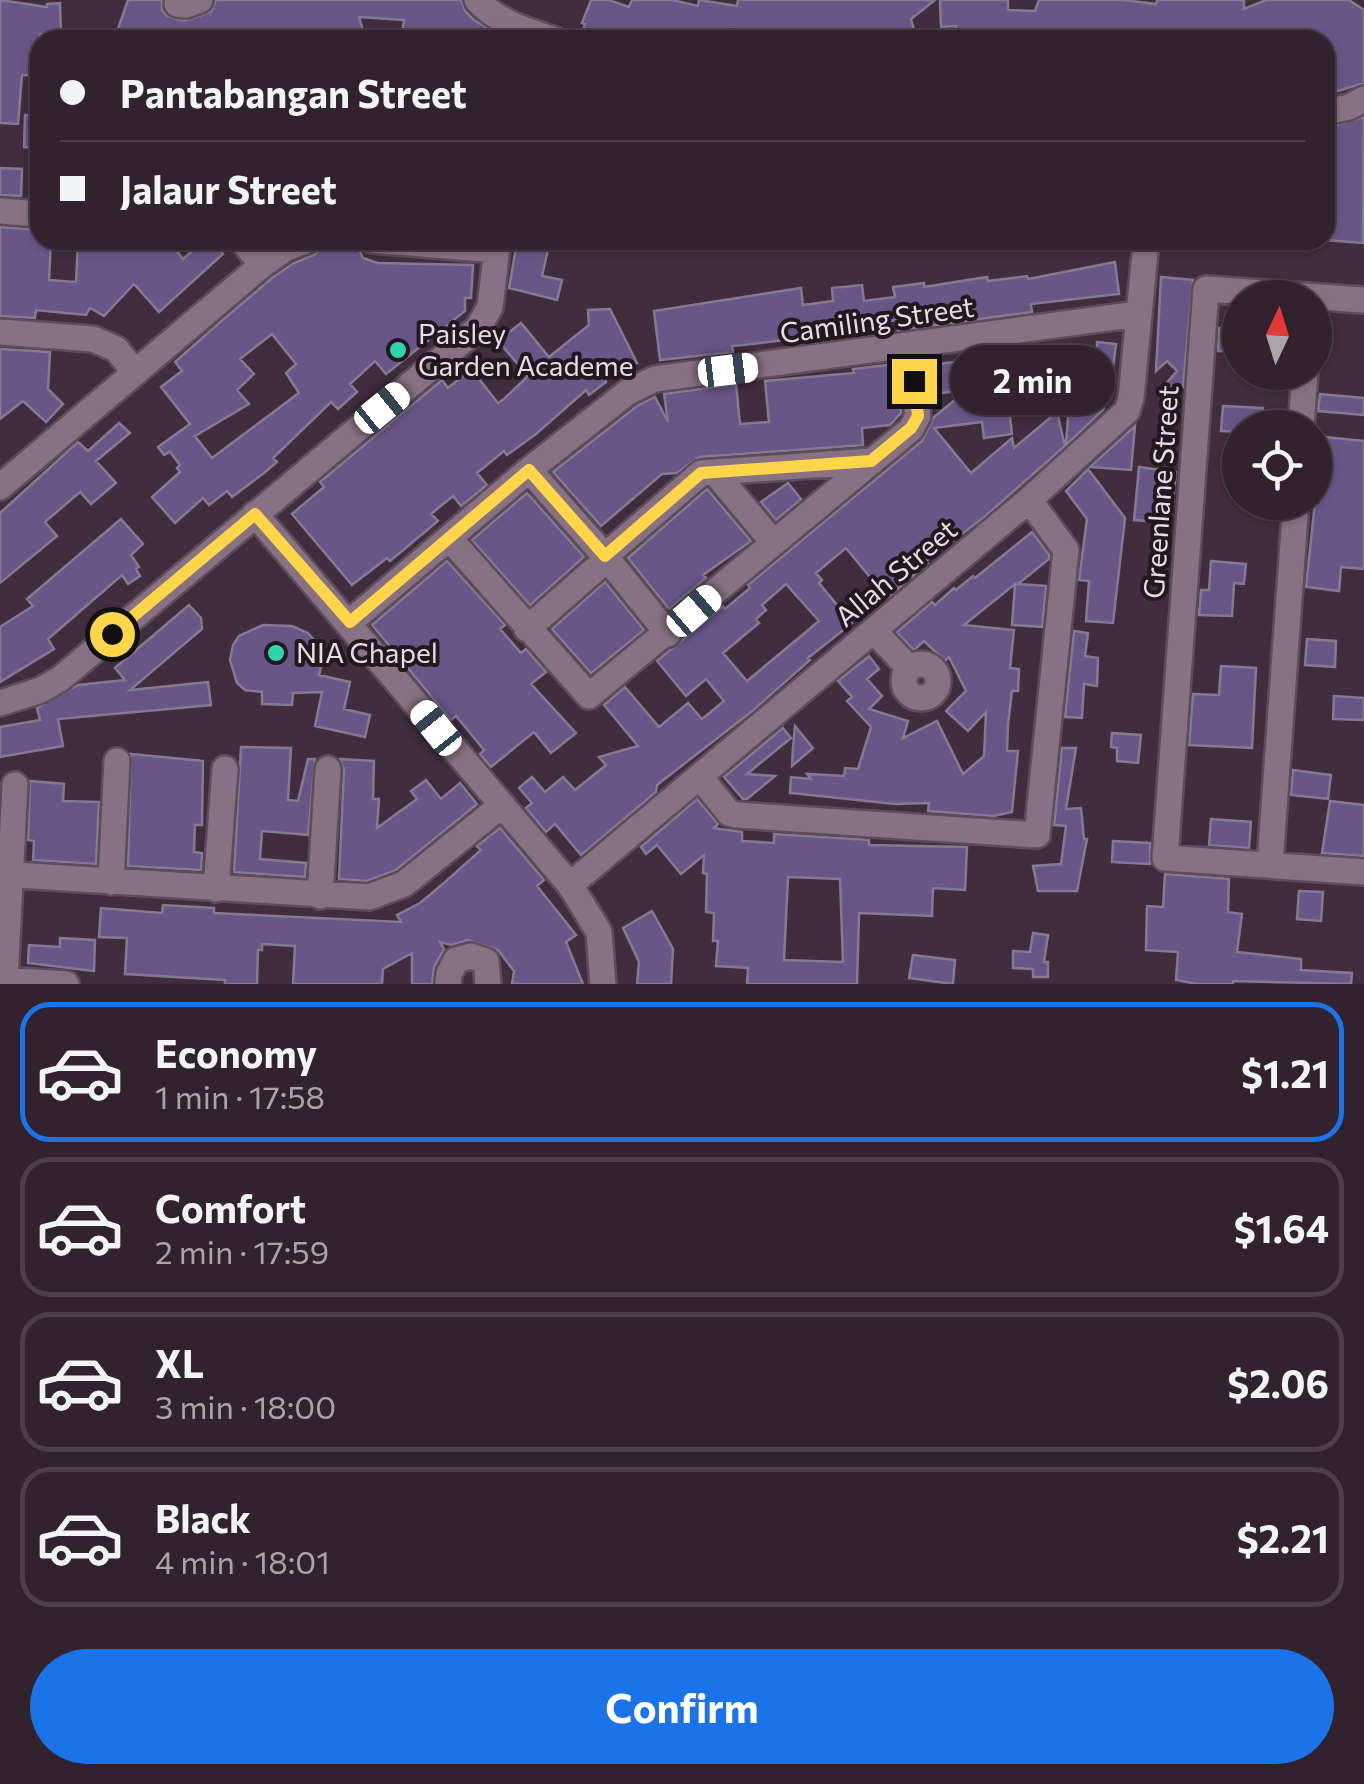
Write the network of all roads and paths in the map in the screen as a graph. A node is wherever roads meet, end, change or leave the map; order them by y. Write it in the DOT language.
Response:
graph roads {
  1 [pos="477,0"];
  2 [pos="529,30"];
  3 [pos="1364,99"];
  4 [pos="1335,110"];
  5 [pos="0,212"];
  6 [pos="30,214"];
  7 [pos="250,250"];
  8 [pos="283,250"];
  9 [pos="497,250"];
  10 [pos="1145,250"];
  11 [pos="262,266"];
  12 [pos="1222,290"];
  13 [pos="1332,298"];
  14 [pos="1364,300"];
  15 [pos="1138,314"];
  16 [pos="0,332"];
  17 [pos="910,347"];
  18 [pos="136,372"];
  19 [pos="871,461"];
  20 [pos="529,470"];
  21 [pos="716,474"];
  22 [pos="0,488"];
  23 [pos="1029,500"];
  24 [pos="255,514"];
  25 [pos="1295,520"];
  26 [pos="450,539"];
  27 [pos="773,542"];
  28 [pos="606,557"];
  29 [pos="350,622"];
  30 [pos="528,628"];
  31 [pos="874,631"];
  32 [pos="668,634"];
  33 [pos="909,668"];
  34 [pos="0,703"];
  35 [pos="117,761"];
  36 [pos="225,769"];
  37 [pos="328,769"];
  38 [pos="701,778"];
  39 [pos="14,785"];
  40 [pos="501,806"];
  41 [pos="1270,864"];
  42 [pos="1364,872"];
  43 [pos="6,875"];
  44 [pos="111,882"];
  45 [pos="570,885"];
  46 [pos="216,889"];
  47 [pos="320,896"];
  48 [pos="66,984"];
  49 [pos="448,984"];
  50 [pos="488,984"];
  51 [pos="603,984"];
  1 -- 2 [label="street"];
  3 -- 4 [label="street"];
  5 -- 6 [label="street"];
  7 -- 11 [label="street"];
  8 -- 11 [label="street"];
  9 -- 24 [label="street"];
  10 -- 15 [label="street, Allah Street"];
  11 -- 18 [label="street"];
  12 -- 41 [label="street, Greenlane Street"];
  13 -- 14 [label="street, Greenlane Street"];
  15 -- 17 [label="street, Camiling Street"];
  15 -- 23 [label="street, Allah Street"];
  16 -- 18 [label="street"];
  17 -- 19 [label="street"];
  17 -- 20 [label="street, Camiling Street"];
  18 -- 22 [label="street"];
  19 -- 21 [label="street"];
  19 -- 27 [label="street"];
  20 -- 26 [label="street, Camiling Street"];
  20 -- 28 [label="street"];
  21 -- 27 [label="street"];
  21 -- 28 [label="street"];
  23 -- 31 [label="street, Allah Street"];
  23 -- 38 [label="street"];
  24 -- 29 [label="street"];
  24 -- 34 [label="street"];
  25 -- 41 [label="street"];
  26 -- 29 [label="street, Camiling Street"];
  26 -- 30 [label="street"];
  27 -- 32 [label="street"];
  28 -- 30 [label="street"];
  28 -- 32 [label="street"];
  29 -- 40 [label="street"];
  30 -- 32 [label="street"];
  31 -- 33 [label="street"];
  31 -- 38 [label="street, Allah Street"];
  35 -- 44 [label="street"];
  36 -- 46 [label="street"];
  37 -- 47 [label="street"];
  38 -- 45 [label="street, Allah Street"];
  39 -- 43 [label="street"];
  40 -- 45 [label="street"];
  40 -- 47 [label="street"];
  41 -- 42 [label="street"];
  43 -- 44 [label="street"];
  43 -- 48 [label="street"];
  44 -- 46 [label="street"];
  45 -- 51 [label="street"];
  46 -- 47 [label="street"];
  49 -- 50 [label="street"];
}
